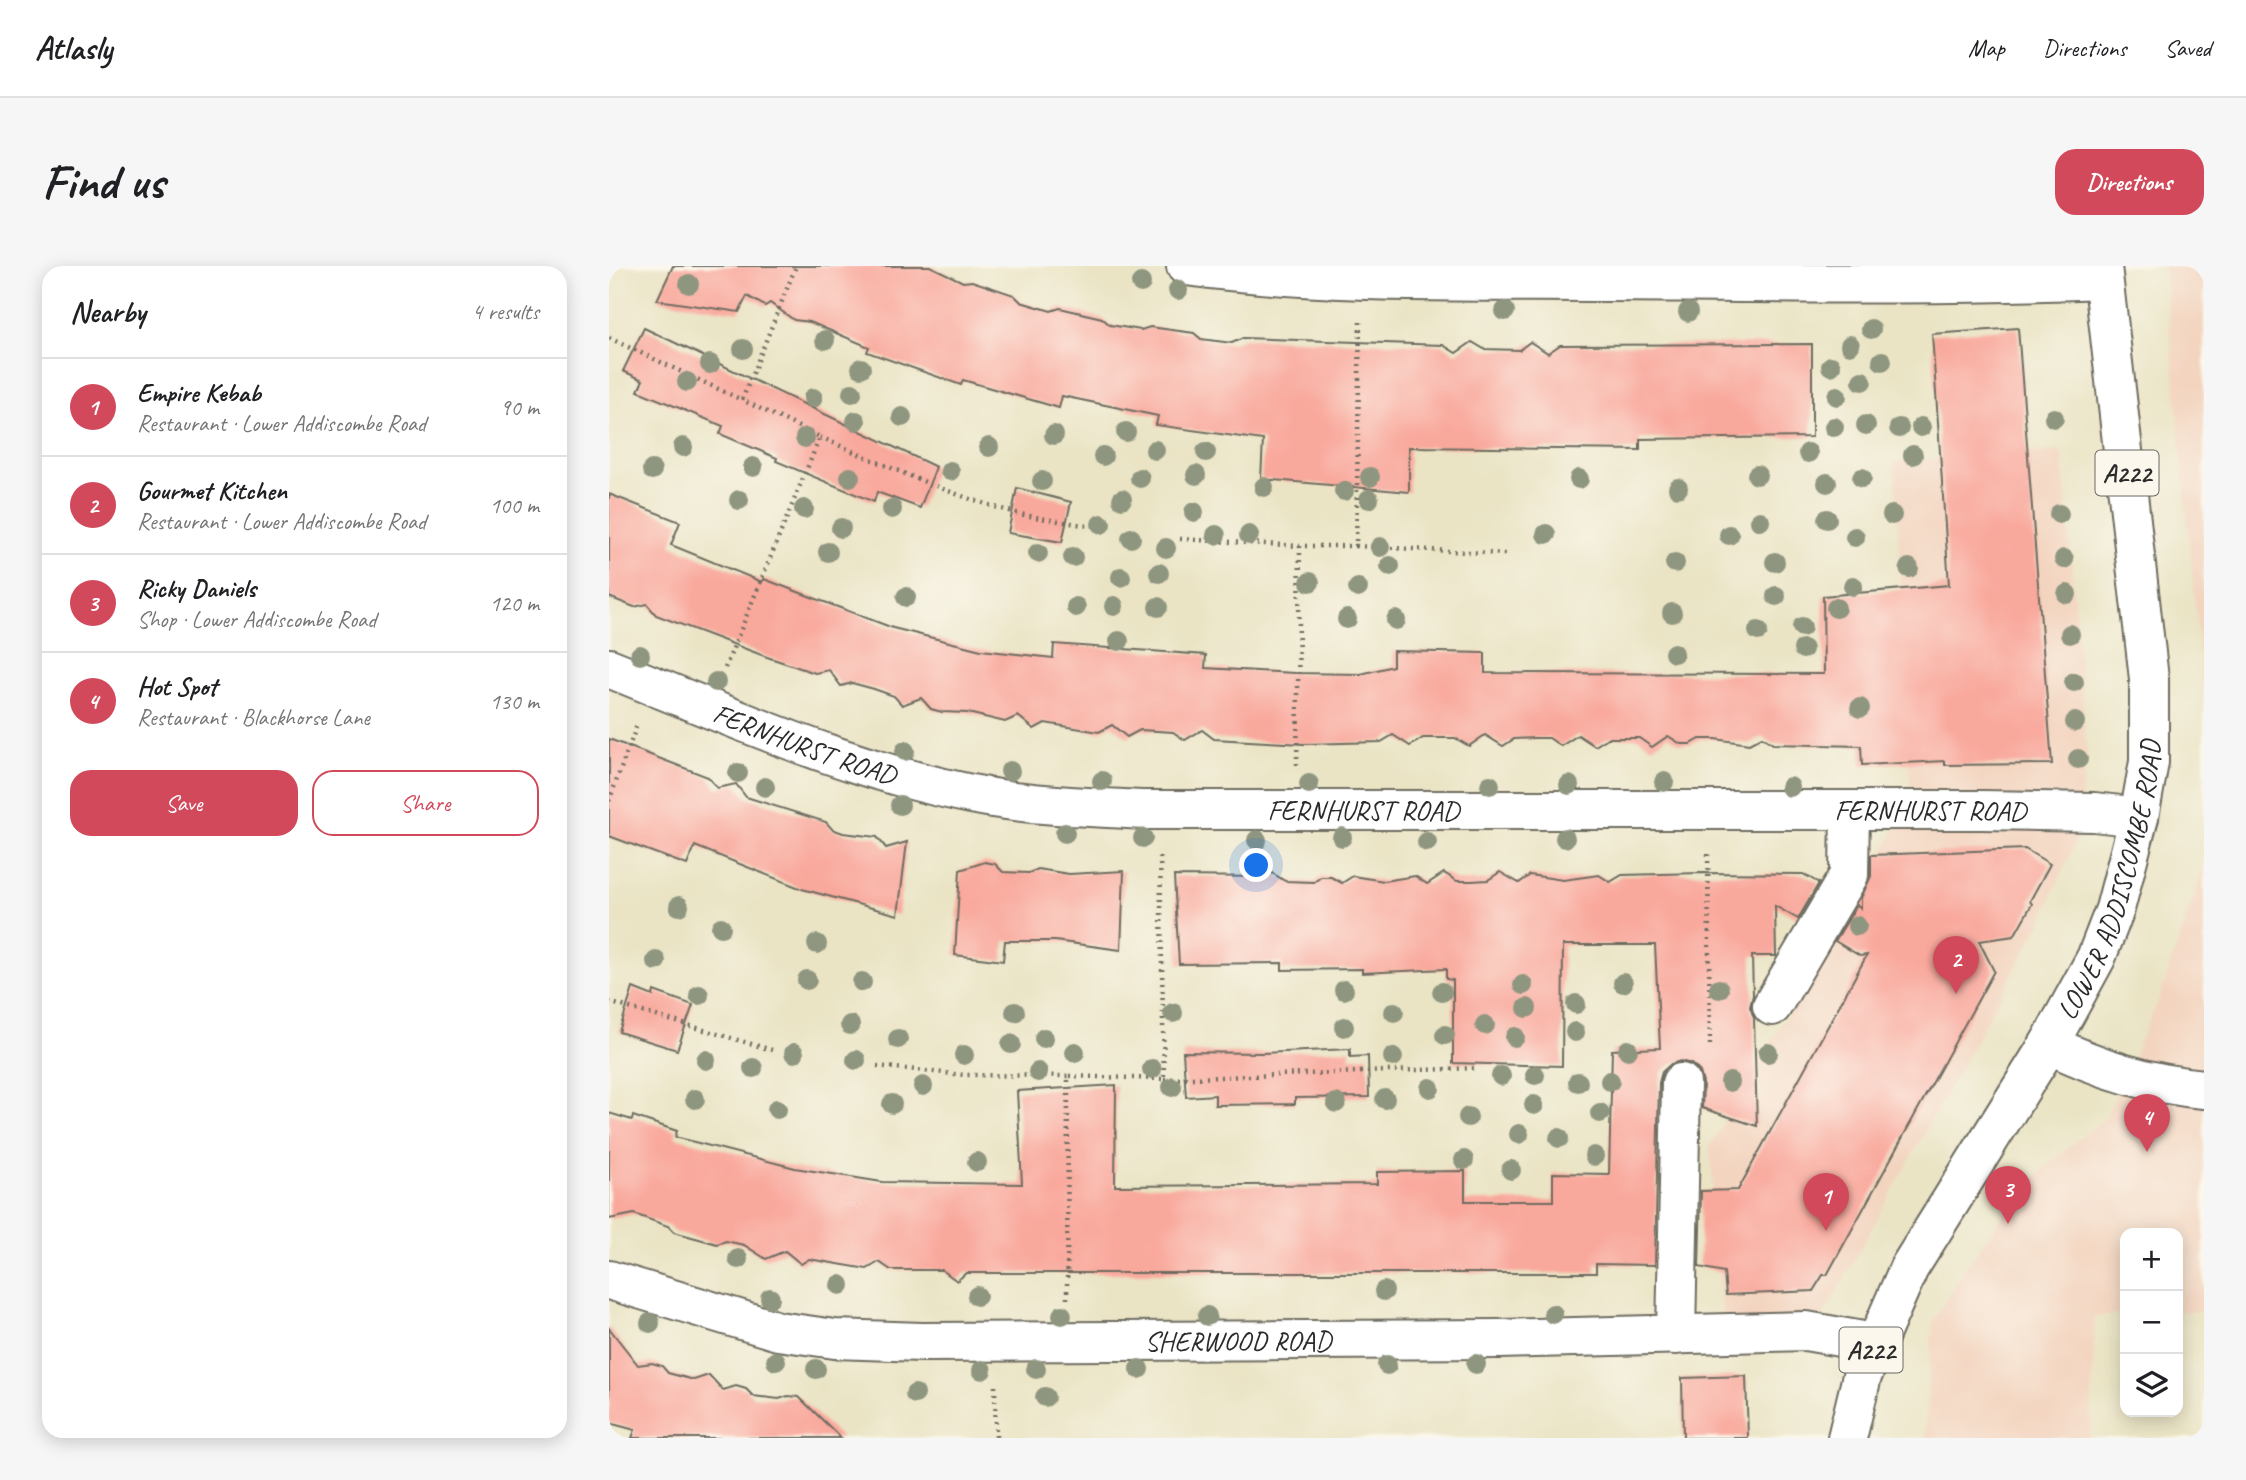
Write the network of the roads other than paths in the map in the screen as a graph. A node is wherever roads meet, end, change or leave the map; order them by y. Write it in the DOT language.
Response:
graph roads {
  1 [pos="1186,266"];
  2 [pos="2102,272"];
  3 [pos="609,668"];
  4 [pos="1850,810"];
  5 [pos="2139,817"];
  6 [pos="1772,1006"];
  7 [pos="2049,1044"];
  8 [pos="1681,1083"];
  9 [pos="2204,1089"];
  10 [pos="609,1280"];
  11 [pos="1676,1335"];
  12 [pos="1874,1343"];
  13 [pos="1847,1438"];
  1 -- 2 [label="street"];
  2 -- 5 [label="street, LOWER ADDISCOMBE ROAD / A222"];
  3 -- 4 [label="street, FERNHURST ROAD"];
  4 -- 5 [label="street, FERNHURST ROAD"];
  4 -- 6 [label="street"];
  5 -- 7 [label="street, LOWER ADDISCOMBE ROAD / A222"];
  7 -- 9 [label="street"];
  7 -- 12 [label="street, LOWER ADDISCOMBE ROAD / A222"];
  8 -- 11 [label="street"];
  10 -- 11 [label="street, SHERWOOD ROAD"];
  11 -- 12 [label="street, SHERWOOD ROAD"];
  12 -- 13 [label="street, LOWER ADDISCOMBE ROAD / A222"];
}
